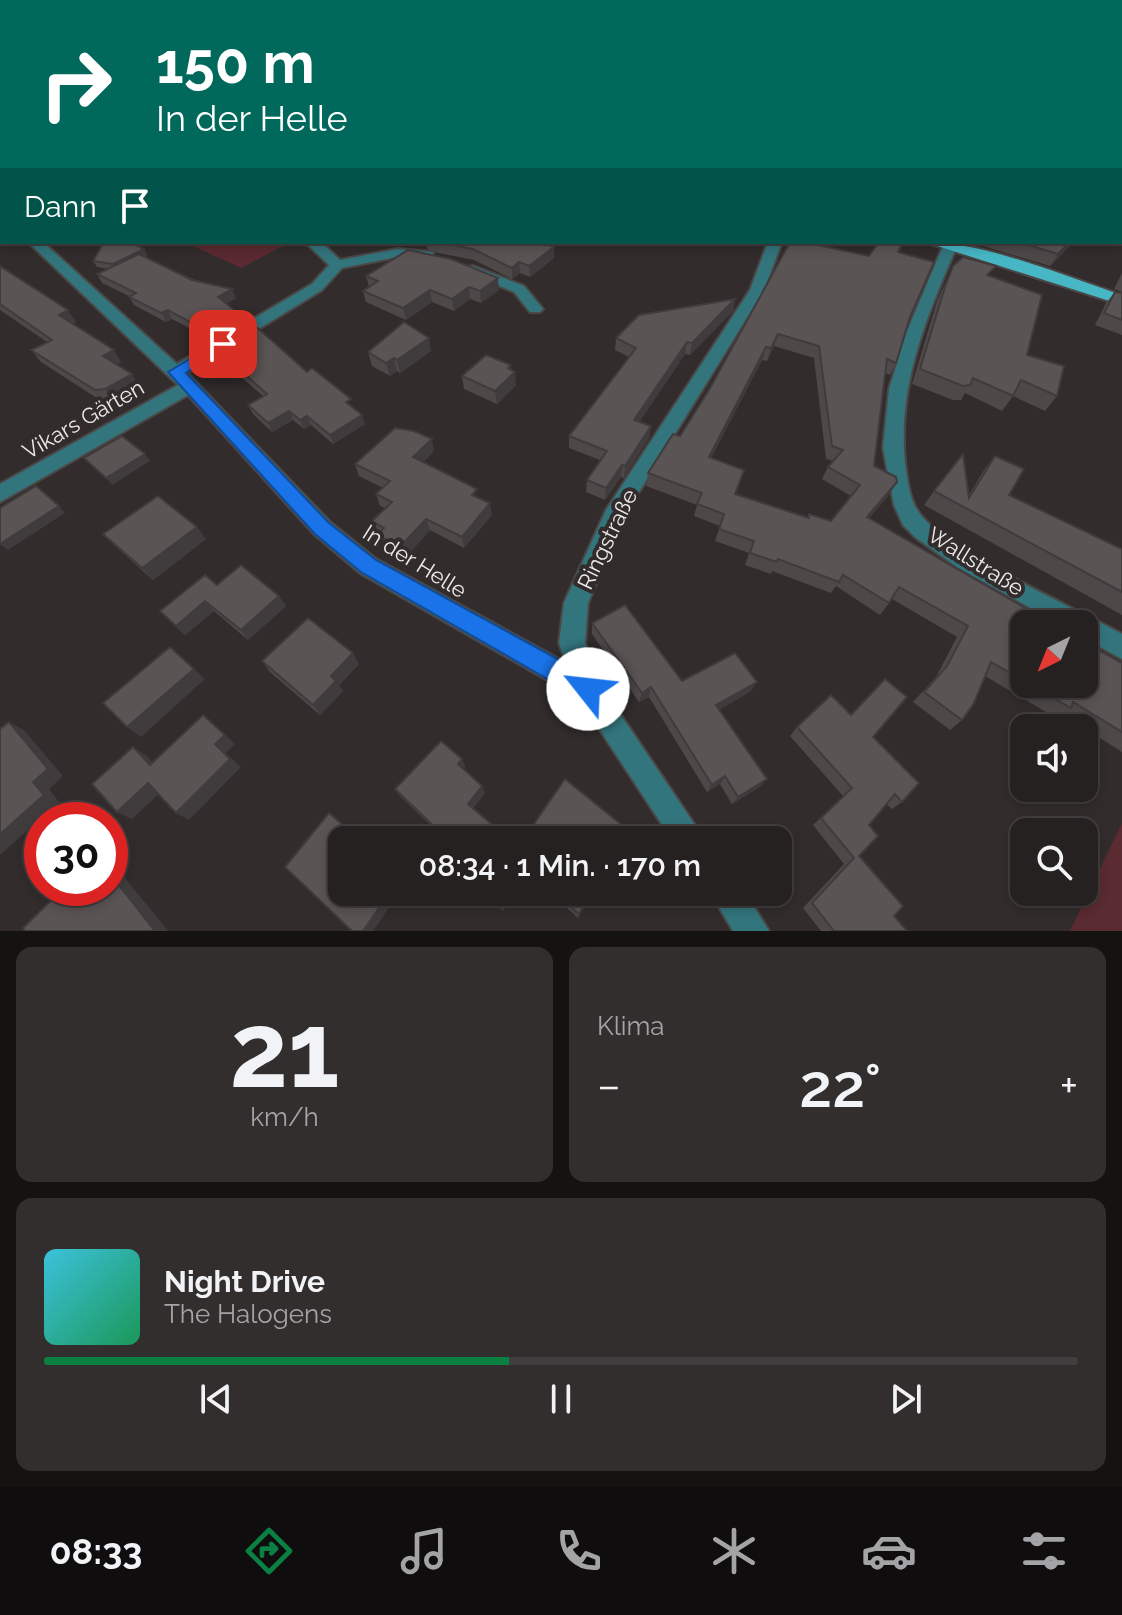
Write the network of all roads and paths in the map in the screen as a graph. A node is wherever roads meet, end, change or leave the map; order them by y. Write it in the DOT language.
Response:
graph roads {
  1 [pos="37,244"];
  2 [pos="315,244"];
  3 [pos="774,244"];
  4 [pos="941,244"];
  5 [pos="337,265"];
  6 [pos="1122,300"];
  7 [pos="535,309"];
  8 [pos="182,380"];
  9 [pos="0,494"];
  10 [pos="1056,610"];
  11 [pos="1098,633"];
  12 [pos="1122,647"];
  13 [pos="588,689"];
  14 [pos="681,826"];
  15 [pos="735,906"];
  16 [pos="752,931"];
  1 -- 8 [label="street, In der Helle"];
  2 -- 5 [label="street"];
  3 -- 13 [label="street, Ringstraße"];
  4 -- 6 [label="main road"];
  4 -- 10 [label="street, Wallstraße"];
  5 -- 7 [label="street"];
  5 -- 8 [label="street"];
  8 -- 9 [label="street, Vikars Gärten"];
  8 -- 13 [label="street, In der Helle"];
  11 -- 12 [label="street, Wallstraße"];
  13 -- 14 [label="street, Ringstraße"];
  15 -- 16 [label="street"];
}
